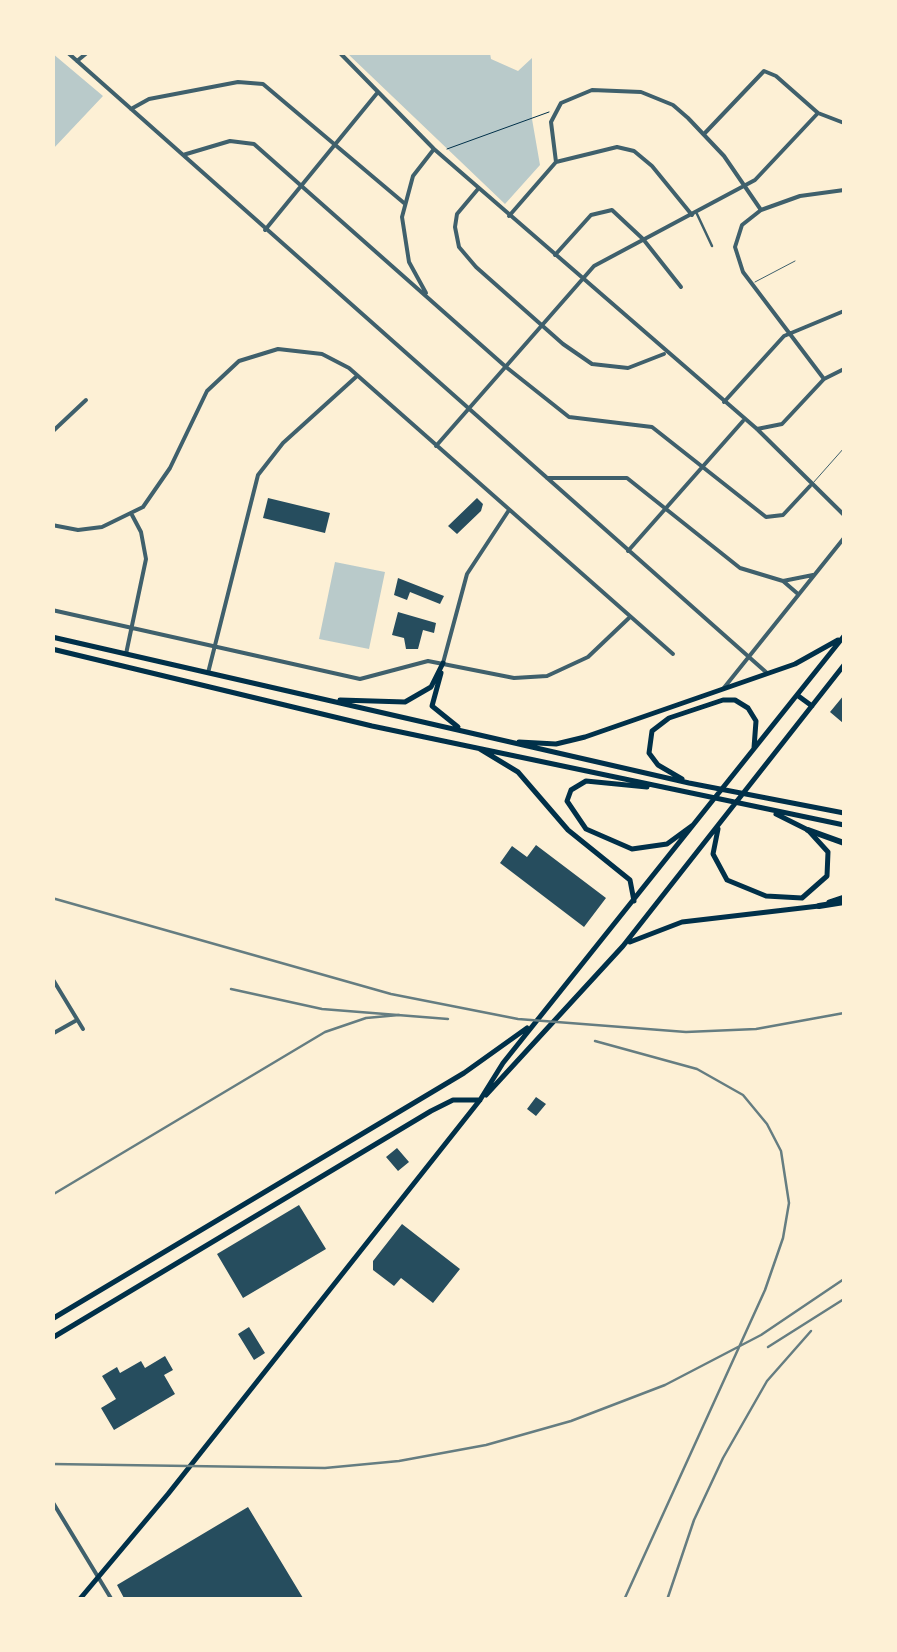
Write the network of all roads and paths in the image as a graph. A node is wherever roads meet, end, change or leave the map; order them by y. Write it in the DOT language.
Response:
graph roads {
  1 [pos="67,52"];
  2 [pos="88,52"];
  3 [pos="339,52"];
  4 [pos="77,61"];
  5 [pos="378,92"];
  6 [pos="131,109"];
  7 [pos="555,110"];
  8 [pos="818,113"];
  9 [pos="844,124"];
  10 [pos="704,134"];
  11 [pos="333,143"];
  12 [pos="434,149"];
  13 [pos="441,154"];
  14 [pos="183,155"];
  15 [pos="556,162"];
  16 [pos="744,187"];
  17 [pos="302,188"];
  18 [pos="478,189"];
  19 [pos="844,190"];
  20 [pos="404,202"];
  21 [pos="761,210"];
  22 [pos="694,214"];
  23 [pos="509,216"];
  24 [pos="265,230"];
  25 [pos="643,238"];
  26 [pos="712,246"];
  27 [pos="554,255"];
  28 [pos="796,261"];
  29 [pos="582,281"];
  30 [pos="752,284"];
  31 [pos="681,287"];
  32 [pos="428,298"];
  33 [pos="844,311"];
  34 [pos="543,326"];
  35 [pos="790,332"];
  36 [pos="666,353"];
  37 [pos="506,367"];
  38 [pos="844,369"];
  39 [pos="357,376"];
  40 [pos="824,379"];
  41 [pos="86,400"];
  42 [pos="722,403"];
  43 [pos="467,411"];
  44 [pos="743,422"];
  45 [pos="756,429"];
  46 [pos="52,432"];
  47 [pos="436,446"];
  48 [pos="844,448"];
  49 [pos="702,467"];
  50 [pos="544,478"];
  51 [pos="810,486"];
  52 [pos="666,508"];
  53 [pos="509,510"];
  54 [pos="844,514"];
  55 [pos="132,515"];
  56 [pos="52,525"];
  57 [pos="844,538"];
  58 [pos="628,551"];
  59 [pos="813,575"];
  60 [pos="783,581"];
  61 [pos="798,594"];
  62 [pos="52,610"];
  63 [pos="630,617"];
  64 [pos="134,628"];
  65 [pos="844,636"];
  66 [pos="52,637"];
  67 [pos="214,646"];
  68 [pos="52,649"];
  69 [pos="126,654"];
  70 [pos="673,654"];
  71 [pos="746,657"];
  72 [pos="443,663"];
  73 [pos="844,666"];
  74 [pos="208,673"];
  75 [pos="768,674"];
  76 [pos="723,689"];
  77 [pos="797,695"];
  78 [pos="314,698"];
  79 [pos="812,706"];
  80 [pos="466,730"];
  81 [pos="505,741"];
  82 [pos="472,746"];
  83 [pos="754,750"];
  84 [pos="689,783"];
  85 [pos="680,792"];
  86 [pos="769,811"];
  87 [pos="844,813"];
  88 [pos="702,817"];
  89 [pos="720,823"];
  90 [pos="844,825"];
  91 [pos="808,830"];
  92 [pos="844,842"];
  93 [pos="844,899"];
  94 [pos="634,904"];
  95 [pos="818,906"];
  96 [pos="623,946"];
  97 [pos="52,978"];
  98 [pos="77,1020"];
  99 [pos="536,1022"];
  100 [pos="83,1030"];
  101 [pos="52,1034"];
  102 [pos="480,1100"];
  103 [pos="52,1319"];
  104 [pos="52,1338"];
  105 [pos="52,1501"];
  106 [pos="99,1577"];
  107 [pos="79,1600"];
  108 [pos="112,1600"];
  1 -- 4 [label="street"];
  2 -- 4 [label="street"];
  3 -- 5 [label="street"];
  4 -- 6 [label="street"];
  5 -- 11 [label="street"];
  5 -- 12 [label="street"];
  6 -- 11 [label="street"];
  6 -- 14 [label="street"];
  7 -- 10 [label="street"];
  7 -- 13 [label="path"];
  7 -- 15 [label="street"];
  8 -- 9 [label="street"];
  8 -- 10 [label="street"];
  8 -- 16 [label="street"];
  10 -- 16 [label="street"];
  11 -- 17 [label="street"];
  11 -- 20 [label="street"];
  12 -- 13 [label="street"];
  12 -- 20 [label="street"];
  13 -- 18 [label="street"];
  14 -- 17 [label="street"];
  14 -- 24 [label="street"];
  15 -- 22 [label="street"];
  15 -- 23 [label="street"];
  16 -- 21 [label="street"];
  16 -- 22 [label="street"];
  17 -- 24 [label="street"];
  17 -- 32 [label="street"];
  18 -- 23 [label="street"];
  18 -- 34 [label="street"];
  19 -- 21 [label="street"];
  20 -- 32 [label="street"];
  21 -- 30 [label="street"];
  22 -- 25 [label="street"];
  22 -- 26 [label="street"];
  23 -- 27 [label="street"];
  24 -- 43 [label="street"];
  25 -- 27 [label="street"];
  25 -- 29 [label="street"];
  25 -- 31 [label="street"];
  27 -- 29 [label="street"];
  28 -- 30 [label="lane"];
  29 -- 34 [label="street"];
  29 -- 36 [label="street"];
  30 -- 35 [label="street"];
  32 -- 37 [label="street"];
  33 -- 35 [label="street"];
  34 -- 36 [label="street"];
  34 -- 37 [label="street"];
  35 -- 40 [label="street"];
  35 -- 42 [label="street"];
  36 -- 42 [label="street"];
  37 -- 43 [label="street"];
  37 -- 49 [label="street"];
  38 -- 40 [label="street"];
  39 -- 47 [label="street"];
  39 -- 55 [label="street"];
  39 -- 67 [label="street"];
  40 -- 45 [label="street"];
  41 -- 46 [label="street"];
  42 -- 44 [label="street"];
  43 -- 47 [label="street"];
  43 -- 50 [label="street"];
  44 -- 45 [label="street"];
  44 -- 49 [label="street"];
  45 -- 51 [label="street"];
  47 -- 53 [label="street"];
  48 -- 51 [label="lane"];
  49 -- 51 [label="street"];
  49 -- 52 [label="street"];
  50 -- 52 [label="street"];
  50 -- 58 [label="street"];
  51 -- 54 [label="street"];
  52 -- 58 [label="street"];
  52 -- 60 [label="street"];
  53 -- 63 [label="street"];
  53 -- 72 [label="street"];
  55 -- 56 [label="street"];
  55 -- 64 [label="street"];
  57 -- 59 [label="street"];
  58 -- 71 [label="street"];
  59 -- 60 [label="street"];
  59 -- 61 [label="street"];
  60 -- 61 [label="street"];
  61 -- 71 [label="street"];
  62 -- 64 [label="street"];
  63 -- 70 [label="street"];
  63 -- 72 [label="street"];
  64 -- 67 [label="street"];
  64 -- 69 [label="street"];
  65 -- 75 [label="main road"];
  65 -- 77 [label="main road"];
  66 -- 69 [label="main road"];
  67 -- 72 [label="street"];
  67 -- 74 [label="street"];
  68 -- 82 [label="main road"];
  69 -- 74 [label="main road"];
  71 -- 75 [label="street"];
  71 -- 76 [label="street"];
  72 -- 78 [label="main road"];
  72 -- 80 [label="main road"];
  73 -- 79 [label="main road"];
  74 -- 78 [label="main road"];
  75 -- 76 [label="main road"];
  76 -- 81 [label="main road"];
  77 -- 79 [label="main road"];
  77 -- 83 [label="main road"];
  78 -- 80 [label="main road"];
  79 -- 89 [label="main road"];
  80 -- 81 [label="main road"];
  81 -- 84 [label="main road"];
  82 -- 85 [label="main road"];
  82 -- 94 [label="main road"];
  83 -- 84 [label="main road"];
  83 -- 88 [label="main road"];
  84 -- 87 [label="main road"];
  85 -- 86 [label="main road"];
  85 -- 88 [label="main road"];
  86 -- 90 [label="main road"];
  86 -- 91 [label="main road"];
  88 -- 94 [label="main road"];
  89 -- 91 [label="main road"];
  89 -- 96 [label="main road"];
  91 -- 92 [label="highway"];
  93 -- 95 [label="highway"];
  94 -- 99 [label="main road"];
  95 -- 96 [label="main road"];
  96 -- 102 [label="main road"];
  97 -- 98 [label="street"];
  98 -- 100 [label="street"];
  98 -- 101 [label="street"];
  99 -- 102 [label="main road"];
  99 -- 103 [label="main road"];
  102 -- 104 [label="main road"];
  102 -- 106 [label="main road"];
  105 -- 106 [label="street"];
  106 -- 107 [label="main road"];
  106 -- 108 [label="street"];
}
